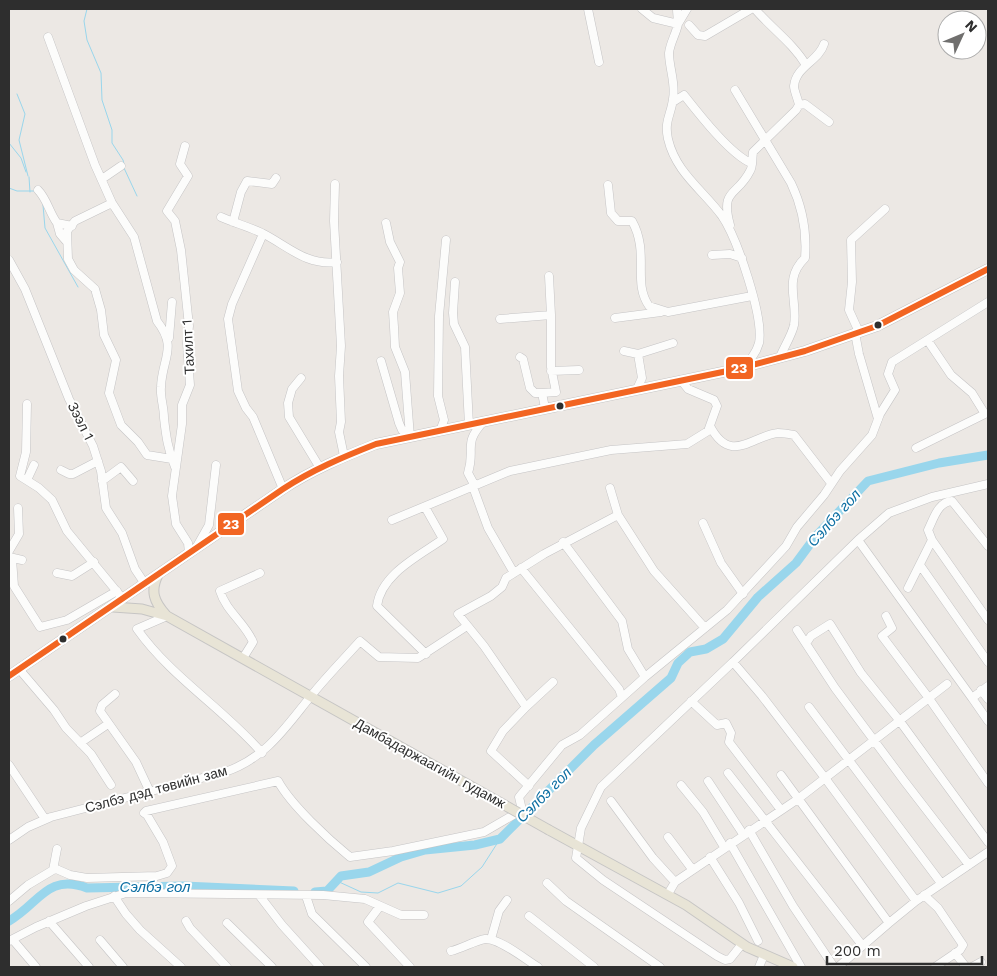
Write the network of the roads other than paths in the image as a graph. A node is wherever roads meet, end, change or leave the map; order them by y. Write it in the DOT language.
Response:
graph roads {
  1 [pos="588,9"];
  2 [pos="642,9"];
  3 [pos="677,9"];
  4 [pos="687,9"];
  5 [pos="751,9"];
  6 [pos="755,9"];
  7 [pos="678,24"];
  8 [pos="689,25"];
  9 [pos="48,37"];
  10 [pos="824,44"];
  11 [pos="599,62"];
  12 [pos="806,65"];
  13 [pos="735,90"];
  14 [pos="672,102"];
  15 [pos="799,105"];
  16 [pos="829,122"];
  17 [pos="765,140"];
  18 [pos="185,146"];
  19 [pos="752,163"];
  20 [pos="121,166"];
  21 [pos="276,178"];
  22 [pos="102,179"];
  23 [pos="335,184"];
  24 [pos="608,185"];
  25 [pos="38,190"];
  26 [pos="112,203"];
  27 [pos="885,209"];
  28 [pos="221,217"];
  29 [pos="233,222"];
  30 [pos="57,223"];
  31 [pos="386,223"];
  32 [pos="72,226"];
  33 [pos="732,232"];
  34 [pos="263,234"];
  35 [pos="446,240"];
  36 [pos="66,242"];
  37 [pos="712,255"];
  38 [pos="742,258"];
  39 [pos="9,260"];
  40 [pos="338,262"];
  41 [pos="988,269"];
  42 [pos="549,276"];
  43 [pos="455,282"];
  44 [pos="752,296"];
  45 [pos="172,302"];
  46 [pos="988,302"];
  47 [pos="668,312"];
  48 [pos="551,315"];
  49 [pos="439,316"];
  50 [pos="453,316"];
  51 [pos="615,318"];
  52 [pos="500,319"];
  53 [pos="857,332"];
  54 [pos="168,340"];
  55 [pos="928,341"];
  56 [pos="673,343"];
  57 [pos="624,351"];
  58 [pos="638,354"];
  59 [pos="520,357"];
  60 [pos="780,357"];
  61 [pos="381,361"];
  62 [pos="742,368"];
  63 [pos="579,370"];
  64 [pos="551,371"];
  65 [pos="301,378"];
  66 [pos="681,380"];
  67 [pos="638,389"];
  68 [pos="542,394"];
  69 [pos="27,404"];
  70 [pos="545,408"];
  71 [pos="986,413"];
  72 [pos="878,419"];
  73 [pos="484,421"];
  74 [pos="469,425"];
  75 [pos="710,426"];
  76 [pos="440,431"];
  77 [pos="410,437"];
  78 [pos="916,448"];
  79 [pos="344,456"];
  80 [pos="172,459"];
  81 [pos="98,461"];
  82 [pos="34,465"];
  83 [pos="216,465"];
  84 [pos="175,467"];
  85 [pos="320,468"];
  86 [pos="61,470"];
  87 [pos="27,480"];
  88 [pos="102,481"];
  89 [pos="132,481"];
  90 [pos="830,483"];
  91 [pos="988,484"];
  92 [pos="474,487"];
  93 [pos="610,488"];
  94 [pos="283,489"];
  95 [pos="425,507"];
  96 [pos="18,508"];
  97 [pos="618,515"];
  98 [pos="392,520"];
  99 [pos="703,523"];
  100 [pos="858,540"];
  101 [pos="932,540"];
  102 [pos="563,542"];
  103 [pos="988,546"];
  104 [pos="9,551"];
  105 [pos="193,551"];
  106 [pos="10,558"];
  107 [pos="22,560"];
  108 [pos="94,562"];
  109 [pos="920,565"];
  110 [pos="518,571"];
  111 [pos="57,573"];
  112 [pos="260,573"];
  113 [pos="158,575"];
  114 [pos="144,584"];
  115 [pos="908,588"];
  116 [pos="117,591"];
  117 [pos="743,594"];
  118 [pos="124,599"];
  119 [pos="112,607"];
  120 [pos="167,616"];
  121 [pos="886,616"];
  122 [pos="988,620"];
  123 [pos="467,626"];
  124 [pos="705,628"];
  125 [pos="797,630"];
  126 [pos="807,642"];
  127 [pos="426,654"];
  128 [pos="243,658"];
  129 [pos="733,662"];
  130 [pos="988,662"];
  131 [pos="19,669"];
  132 [pos="9,676"];
  133 [pos="645,677"];
  134 [pos="553,682"];
  135 [pos="947,684"];
  136 [pos="985,688"];
  137 [pos="115,694"];
  138 [pos="310,697"];
  139 [pos="622,697"];
  140 [pos="928,698"];
  141 [pos="972,698"];
  142 [pos="988,700"];
  143 [pos="691,701"];
  144 [pos="526,707"];
  145 [pos="809,707"];
  146 [pos="899,720"];
  147 [pos="988,721"];
  148 [pos="108,724"];
  149 [pos="874,740"];
  150 [pos="80,743"];
  151 [pos="262,753"];
  152 [pos="848,759"];
  153 [pos="9,765"];
  154 [pos="728,773"];
  155 [pos="781,775"];
  156 [pos="825,778"];
  157 [pos="708,781"];
  158 [pos="988,783"];
  159 [pos="111,785"];
  160 [pos="681,785"];
  161 [pos="529,786"];
  162 [pos="150,792"];
  163 [pos="798,799"];
  164 [pos="611,801"];
  165 [pos="782,810"];
  166 [pos="45,819"];
  167 [pos="766,820"];
  168 [pos="746,832"];
  169 [pos="668,837"];
  170 [pos="9,840"];
  171 [pos="988,842"];
  172 [pos="578,845"];
  173 [pos="727,845"];
  174 [pos="57,850"];
  175 [pos="988,852"];
  176 [pos="710,857"];
  177 [pos="969,865"];
  178 [pos="54,868"];
  179 [pos="692,869"];
  180 [pos="675,882"];
  181 [pos="547,883"];
  182 [pos="941,883"];
  183 [pos="668,894"];
  184 [pos="259,895"];
  185 [pos="924,895"];
  186 [pos="114,896"];
  187 [pos="306,896"];
  188 [pos="507,900"];
  189 [pos="9,901"];
  190 [pos="916,901"];
  191 [pos="380,906"];
  192 [pos="424,915"];
  193 [pos="530,916"];
  194 [pos="49,921"];
  195 [pos="186,921"];
  196 [pos="227,923"];
  197 [pos="889,923"];
  198 [pos="491,939"];
  199 [pos="100,940"];
  200 [pos="11,941"];
  201 [pos="758,941"];
  202 [pos="742,944"];
  203 [pos="862,945"];
  204 [pos="451,951"];
  205 [pos="955,953"];
  206 [pos="764,955"];
  207 [pos="981,962"];
  208 [pos="36,967"];
  209 [pos="89,967"];
  210 [pos="123,967"];
  211 [pos="181,967"];
  212 [pos="227,967"];
  213 [pos="272,967"];
  214 [pos="320,967"];
  215 [pos="366,967"];
  216 [pos="410,967"];
  217 [pos="538,967"];
  218 [pos="594,967"];
  219 [pos="660,967"];
  220 [pos="759,967"];
  221 [pos="793,967"];
  222 [pos="801,967"];
  223 [pos="834,967"];
  224 [pos="838,967"];
  225 [pos="935,967"];
  226 [pos="966,967"];
  227 [pos="972,967"];
  1 -- 11 [label="street"];
  2 -- 7 [label="street"];
  3 -- 7 [label="street"];
  4 -- 7 [label="street"];
  5 -- 8 [label="street"];
  6 -- 12 [label="street"];
  7 -- 14 [label="street"];
  9 -- 22 [label="street"];
  10 -- 12 [label="street"];
  12 -- 15 [label="street"];
  13 -- 17 [label="street"];
  14 -- 19 [label="street"];
  14 -- 33 [label="street"];
  15 -- 16 [label="street"];
  15 -- 17 [label="street"];
  17 -- 19 [label="street"];
  17 -- 60 [label="street"];
  18 -- 84 [label="street, Тахилт 1"];
  19 -- 33 [label="street"];
  20 -- 22 [label="street"];
  21 -- 29 [label="street"];
  22 -- 26 [label="street"];
  23 -- 40 [label="street"];
  24 -- 47 [label="street"];
  25 -- 30 [label="street"];
  26 -- 32 [label="street"];
  26 -- 54 [label="street"];
  27 -- 53 [label="street"];
  28 -- 29 [label="street"];
  29 -- 34 [label="street"];
  30 -- 32 [label="street"];
  30 -- 36 [label="street"];
  31 -- 77 [label="street"];
  32 -- 36 [label="street"];
  33 -- 38 [label="street"];
  34 -- 40 [label="street"];
  34 -- 94 [label="street"];
  35 -- 49 [label="street"];
  36 -- 80 [label="street"];
  37 -- 38 [label="street"];
  38 -- 44 [label="street"];
  39 -- 81 [label="street, Зээл 1"];
  40 -- 79 [label="street"];
  41 -- 53 [label="main road"];
  42 -- 48 [label="street"];
  43 -- 50 [label="street"];
  44 -- 47 [label="street"];
  44 -- 62 [label="street"];
  45 -- 54 [label="street"];
  46 -- 55 [label="street"];
  47 -- 51 [label="street"];
  48 -- 52 [label="street"];
  48 -- 64 [label="street"];
  49 -- 50 [label="street"];
  49 -- 76 [label="street"];
  50 -- 74 [label="street"];
  53 -- 60 [label="main road"];
  53 -- 72 [label="street"];
  54 -- 80 [label="street"];
  55 -- 71 [label="street"];
  55 -- 72 [label="street"];
  56 -- 58 [label="street"];
  57 -- 58 [label="street"];
  58 -- 67 [label="street"];
  59 -- 68 [label="street"];
  60 -- 62 [label="main road"];
  61 -- 77 [label="street"];
  62 -- 66 [label="main road"];
  63 -- 64 [label="street"];
  64 -- 68 [label="street"];
  65 -- 85 [label="street"];
  66 -- 67 [label="main road"];
  66 -- 75 [label="street"];
  67 -- 70 [label="main road"];
  68 -- 70 [label="street"];
  69 -- 87 [label="street"];
  70 -- 73 [label="main road"];
  71 -- 78 [label="street"];
  72 -- 90 [label="street"];
  73 -- 74 [label="main road"];
  73 -- 92 [label="street"];
  74 -- 76 [label="main road"];
  75 -- 90 [label="street"];
  75 -- 92 [label="street"];
  76 -- 77 [label="main road"];
  77 -- 79 [label="main road"];
  79 -- 85 [label="main road"];
  80 -- 84 [label="street"];
  81 -- 86 [label="street"];
  81 -- 88 [label="street, Зээл 1"];
  82 -- 87 [label="street"];
  83 -- 105 [label="street"];
  84 -- 105 [label="street, Тахилт 1"];
  85 -- 94 [label="main road"];
  87 -- 108 [label="street"];
  88 -- 89 [label="street"];
  88 -- 114 [label="street, Зээл 1"];
  90 -- 117 [label="street"];
  91 -- 100 [label="street"];
  92 -- 95 [label="street"];
  92 -- 110 [label="street"];
  93 -- 97 [label="street"];
  94 -- 105 [label="main road"];
  95 -- 98 [label="street"];
  95 -- 127 [label="street"];
  96 -- 104 [label="street"];
  97 -- 102 [label="street"];
  97 -- 124 [label="street"];
  99 -- 117 [label="street"];
  100 -- 129 [label="street"];
  100 -- 141 [label="street"];
  101 -- 103 [label="street"];
  101 -- 109 [label="street"];
  101 -- 122 [label="street"];
  102 -- 110 [label="street"];
  102 -- 133 [label="street"];
  105 -- 113 [label="main road"];
  106 -- 107 [label="street"];
  106 -- 116 [label="street"];
  108 -- 111 [label="street"];
  108 -- 116 [label="street"];
  109 -- 115 [label="street"];
  109 -- 130 [label="street"];
  110 -- 123 [label="street"];
  110 -- 139 [label="street"];
  112 -- 128 [label="street"];
  113 -- 114 [label="main road"];
  113 -- 120 [label="main road"];
  114 -- 118 [label="main road"];
  116 -- 118 [label="street"];
  117 -- 124 [label="street"];
  118 -- 119 [label="main road"];
  119 -- 120 [label="main road, Дамбадаржаагийн гудамж"];
  119 -- 131 [label="main road"];
  120 -- 128 [label="main road, Дамбадаржаагийн гудамж"];
  120 -- 151 [label="street"];
  121 -- 140 [label="street"];
  123 -- 127 [label="street"];
  123 -- 144 [label="street"];
  124 -- 133 [label="street"];
  125 -- 126 [label="street"];
  126 -- 146 [label="street"];
  126 -- 149 [label="street"];
  127 -- 138 [label="street, Сэлбэ дэд төвийн зам"];
  128 -- 138 [label="main road, Дамбадаржаагийн гудамж"];
  129 -- 143 [label="street"];
  129 -- 156 [label="street"];
  131 -- 132 [label="main road"];
  131 -- 150 [label="street"];
  133 -- 139 [label="street"];
  134 -- 144 [label="street"];
  135 -- 140 [label="street"];
  136 -- 141 [label="street"];
  136 -- 142 [label="street"];
  137 -- 148 [label="street"];
  138 -- 151 [label="street, Сэлбэ дэд төвийн зам"];
  138 -- 172 [label="main road, Дамбадаржаагийн гудамж, bridge"];
  139 -- 161 [label="street"];
  140 -- 146 [label="street"];
  140 -- 158 [label="street"];
  141 -- 147 [label="street"];
  143 -- 165 [label="street"];
  143 -- 172 [label="street"];
  144 -- 161 [label="street"];
  145 -- 152 [label="street"];
  146 -- 149 [label="street"];
  146 -- 171 [label="street"];
  148 -- 150 [label="street"];
  148 -- 162 [label="street"];
  149 -- 152 [label="street"];
  149 -- 177 [label="street"];
  150 -- 159 [label="street"];
  151 -- 162 [label="street, Сэлбэ дэд төвийн зам"];
  152 -- 156 [label="street"];
  152 -- 182 [label="street"];
  153 -- 166 [label="street"];
  154 -- 167 [label="street"];
  155 -- 163 [label="street"];
  156 -- 163 [label="street"];
  156 -- 190 [label="street"];
  157 -- 168 [label="street"];
  160 -- 173 [label="street"];
  161 -- 178 [label="street"];
  162 -- 166 [label="street, Сэлбэ дэд төвийн зам"];
  163 -- 165 [label="street"];
  163 -- 197 [label="street"];
  164 -- 180 [label="street"];
  165 -- 167 [label="street"];
  166 -- 170 [label="street, Сэлбэ дэд төвийн зам"];
  167 -- 168 [label="street"];
  167 -- 203 [label="street"];
  168 -- 173 [label="street"];
  168 -- 223 [label="street"];
  169 -- 179 [label="street"];
  172 -- 183 [label="main road, Дамбадаржаагийн гудамж"];
  172 -- 202 [label="street"];
  173 -- 176 [label="street"];
  173 -- 222 [label="street"];
  174 -- 178 [label="street"];
  175 -- 177 [label="street"];
  176 -- 179 [label="street"];
  176 -- 201 [label="street"];
  177 -- 182 [label="street"];
  178 -- 189 [label="street"];
  179 -- 180 [label="street"];
  180 -- 183 [label="street"];
  181 -- 219 [label="street"];
  182 -- 185 [label="street"];
  183 -- 202 [label="main road, Дамбадаржаагийн гудамж"];
  184 -- 186 [label="street"];
  184 -- 187 [label="street"];
  184 -- 214 [label="street"];
  185 -- 190 [label="street"];
  185 -- 205 [label="street"];
  186 -- 194 [label="street"];
  186 -- 211 [label="street"];
  187 -- 191 [label="street"];
  187 -- 215 [label="street"];
  188 -- 198 [label="street"];
  190 -- 197 [label="street"];
  191 -- 192 [label="street"];
  191 -- 216 [label="street"];
  193 -- 218 [label="street"];
  194 -- 200 [label="street"];
  194 -- 209 [label="street"];
  195 -- 212 [label="street"];
  196 -- 213 [label="street"];
  197 -- 203 [label="street"];
  198 -- 204 [label="street"];
  198 -- 217 [label="street"];
  199 -- 210 [label="street"];
  200 -- 208 [label="street"];
  202 -- 206 [label="main road, Дамбадаржаагийн гудамж"];
  203 -- 224 [label="street"];
  205 -- 225 [label="street"];
  205 -- 226 [label="street"];
  206 -- 220 [label="street"];
  206 -- 221 [label="main road, Дамбадаржаагийн гудамж"];
  207 -- 227 [label="street"];
}
